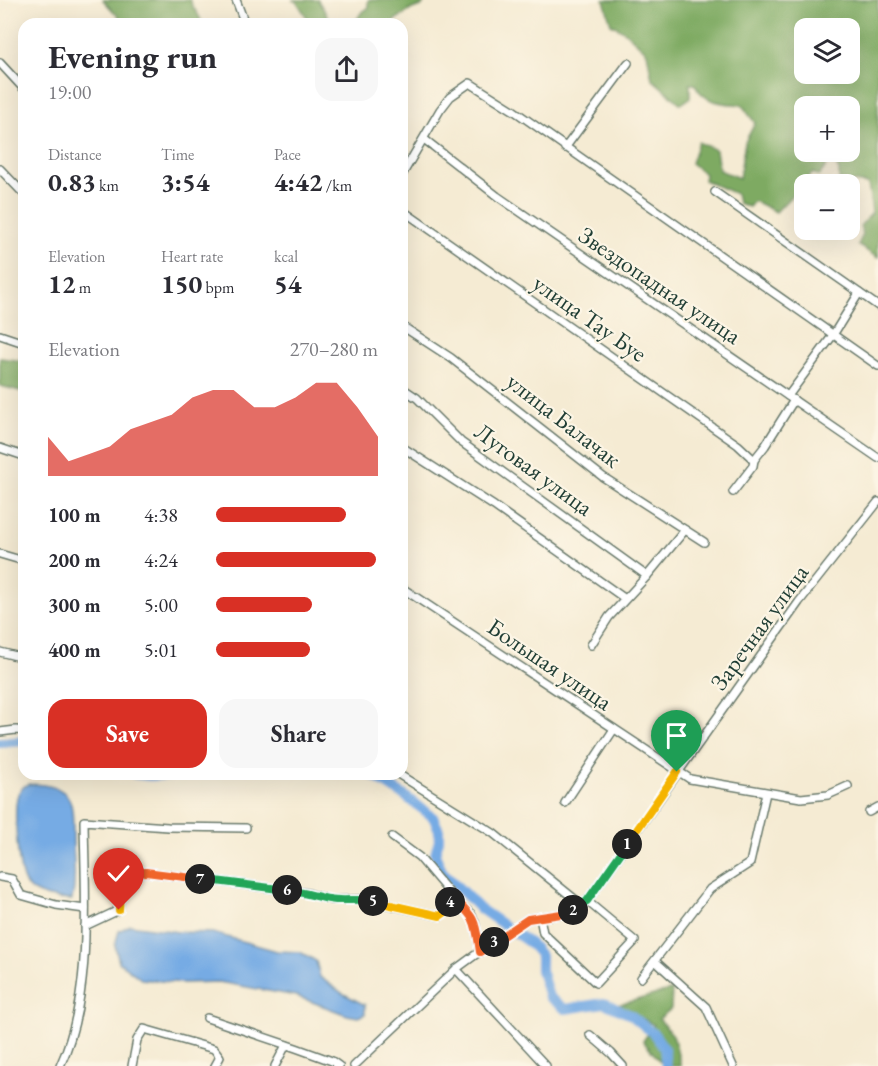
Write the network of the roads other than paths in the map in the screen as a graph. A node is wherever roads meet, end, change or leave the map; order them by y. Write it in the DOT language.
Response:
graph roads {
  1 [pos="236,0"];
  2 [pos="243,18"];
  3 [pos="0,63"];
  4 [pos="628,63"];
  5 [pos="18,82"];
  6 [pos="424,139"];
  7 [pos="565,148"];
  8 [pos="408,165"];
  9 [pos="0,169"];
  10 [pos="18,188"];
  11 [pos="715,192"];
  12 [pos="408,214"];
  13 [pos="860,293"];
  14 [pos="878,306"];
  15 [pos="408,330"];
  16 [pos="0,335"];
  17 [pos="833,335"];
  18 [pos="18,341"];
  19 [pos="878,366"];
  20 [pos="408,392"];
  21 [pos="791,398"];
  22 [pos="0,448"];
  23 [pos="408,451"];
  24 [pos="18,454"];
  25 [pos="878,458"];
  26 [pos="754,460"];
  27 [pos="733,492"];
  28 [pos="878,502"];
  29 [pos="685,530"];
  30 [pos="704,542"];
  31 [pos="0,554"];
  32 [pos="18,559"];
  33 [pos="647,576"];
  34 [pos="408,592"];
  35 [pos="624,598"];
  36 [pos="591,645"];
  37 [pos="0,651"];
  38 [pos="18,656"];
  39 [pos="614,729"];
  40 [pos="18,730"];
  41 [pos="0,732"];
  42 [pos="677,772"];
  43 [pos="408,780"];
  44 [pos="848,786"];
  45 [pos="766,793"];
  46 [pos="565,802"];
  47 [pos="878,807"];
  48 [pos="868,812"];
  49 [pos="246,828"];
  50 [pos="392,837"];
  51 [pos="0,877"];
  52 [pos="453,897"];
  53 [pos="584,903"];
  54 [pos="85,909"];
  55 [pos="540,917"];
  56 [pos="85,926"];
  57 [pos="480,952"];
  58 [pos="655,961"];
  59 [pos="456,969"];
  60 [pos="641,978"];
  61 [pos="207,1018"];
  62 [pos="590,1035"];
  63 [pos="286,1045"];
  64 [pos="60,1066"];
  65 [pos="132,1066"];
  66 [pos="214,1066"];
  67 [pos="275,1066"];
  68 [pos="339,1066"];
  69 [pos="354,1066"];
  70 [pos="546,1066"];
  71 [pos="623,1066"];
  72 [pos="733,1066"];
  1 -- 2 [label="street"];
  3 -- 5 [label="street"];
  4 -- 7 [label="street"];
  6 -- 7 [label="street"];
  6 -- 8 [label="street"];
  6 -- 21 [label="street, Звездопадная улица"];
  7 -- 17 [label="street"];
  9 -- 10 [label="street"];
  11 -- 13 [label="street"];
  12 -- 26 [label="street, улица Тау Буе"];
  13 -- 14 [label="street"];
  13 -- 17 [label="street"];
  15 -- 29 [label="street, улица Балачак"];
  16 -- 18 [label="street"];
  17 -- 19 [label="street"];
  17 -- 21 [label="street"];
  20 -- 33 [label="street, Луговая улица"];
  21 -- 25 [label="street, Звездопадная улица"];
  21 -- 26 [label="street"];
  22 -- 24 [label="street"];
  23 -- 35 [label="street"];
  26 -- 27 [label="street"];
  28 -- 42 [label="street, Заречная улица"];
  29 -- 30 [label="street, улица Балачак"];
  29 -- 33 [label="street"];
  31 -- 32 [label="street"];
  33 -- 35 [label="street"];
  34 -- 39 [label="street, Большая улица"];
  35 -- 36 [label="street"];
  37 -- 38 [label="street"];
  39 -- 42 [label="street, Большая улица"];
  39 -- 46 [label="street"];
  40 -- 41 [label="street"];
  42 -- 45 [label="street, Большая улица"];
  42 -- 53 [label="street, Заречная улица"];
  43 -- 53 [label="street"];
  44 -- 45 [label="street, Большая улица"];
  45 -- 58 [label="street"];
  47 -- 48 [label="street"];
  49 -- 54 [label="street"];
  50 -- 52 [label="street"];
  51 -- 54 [label="street"];
  52 -- 56 [label="street"];
  52 -- 57 [label="street"];
  53 -- 55 [label="street"];
  53 -- 55 [label="street"];
  54 -- 56 [label="street"];
  55 -- 57 [label="street"];
  56 -- 64 [label="street"];
  57 -- 59 [label="street"];
  58 -- 60 [label="street"];
  58 -- 72 [label="street"];
  59 -- 69 [label="street"];
  59 -- 70 [label="street"];
  61 -- 63 [label="street"];
  62 -- 71 [label="street"];
  63 -- 67 [label="street"];
  63 -- 68 [label="street"];
  65 -- 66 [label="street"];
}
